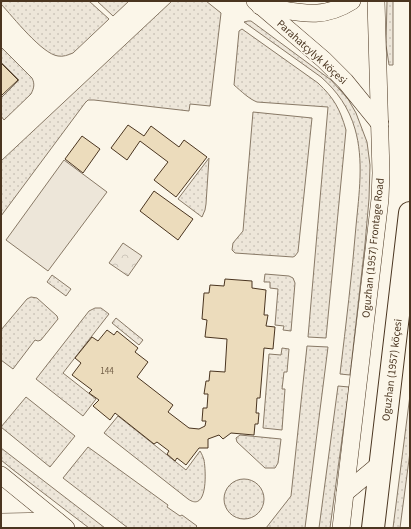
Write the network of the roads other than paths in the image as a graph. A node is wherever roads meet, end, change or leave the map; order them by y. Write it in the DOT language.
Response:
graph roads {
  1 [pos="352,1"];
  2 [pos="376,1"];
  3 [pos="258,3"];
  4 [pos="380,124"];
  5 [pos="410,213"];
  6 [pos="381,463"];
  7 [pos="1,475"];
  8 [pos="345,493"];
  9 [pos="1,522"];
  10 [pos="61,524"];
  11 [pos="341,528"];
  12 [pos="373,528"];
  1 -- 3 [label="street"];
  2 -- 4 [label="street, Oguzhan (1957) Frontage Road"];
  3 -- 4 [label="street, Parahatçylyk köçesi"];
  4 -- 8 [label="street, Oguzhan (1957) Frontage Road"];
  5 -- 6 [label="main road, Oguzhan (1957) köçesi"];
  6 -- 8 [label="street"];
  6 -- 12 [label="main road, Oguzhan (1957) köçesi"];
  7 -- 10 [label="street"];
  8 -- 11 [label="street, Oguzhan (1957) Frontage Road"];
  9 -- 10 [label="street"];
}
